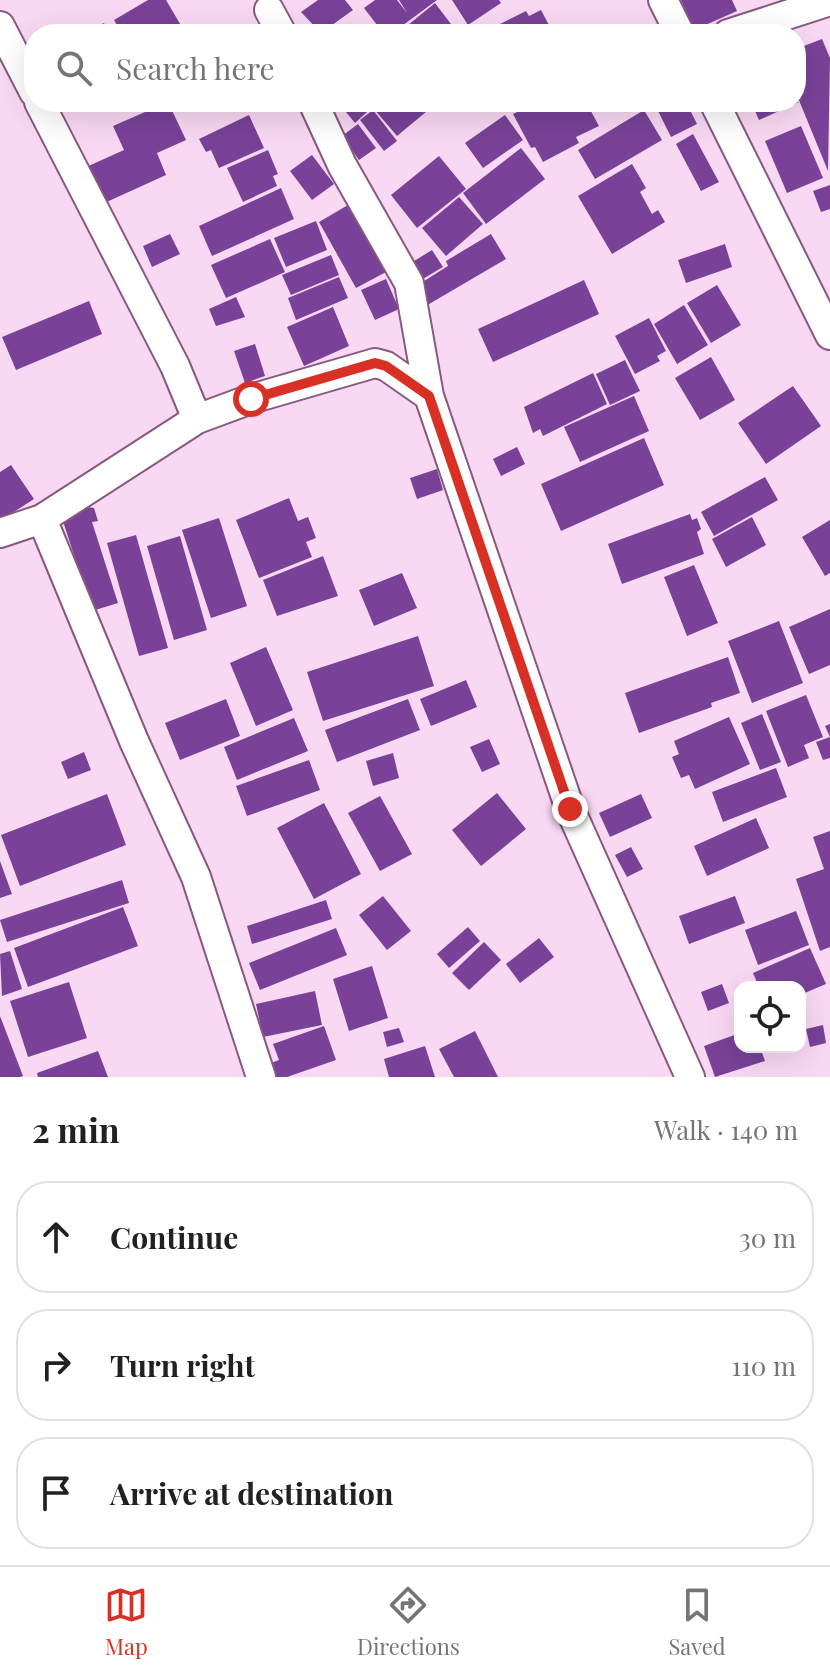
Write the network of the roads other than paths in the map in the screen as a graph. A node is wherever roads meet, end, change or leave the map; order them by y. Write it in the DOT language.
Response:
graph roads {
  1 [pos="663,0"];
  2 [pos="830,1"];
  3 [pos="675,24"];
  4 [pos="759,24"];
  5 [pos="0,26"];
  6 [pos="24,73"];
  7 [pos="44,112"];
  8 [pos="318,112"];
  9 [pos="719,112"];
  10 [pos="830,335"];
  11 [pos="429,396"];
  12 [pos="197,419"];
  13 [pos="42,519"];
  14 [pos="0,533"];
  15 [pos="261,1077"];
  16 [pos="690,1077"];
  1 -- 3 [label="street"];
  2 -- 4 [label="street"];
  5 -- 6 [label="street"];
  7 -- 12 [label="street"];
  8 -- 11 [label="street"];
  9 -- 10 [label="street"];
  11 -- 12 [label="street"];
  11 -- 16 [label="street"];
  12 -- 13 [label="street"];
  13 -- 14 [label="street"];
  13 -- 15 [label="street"];
}
